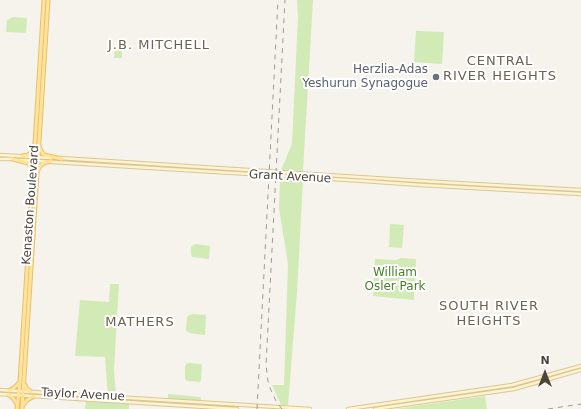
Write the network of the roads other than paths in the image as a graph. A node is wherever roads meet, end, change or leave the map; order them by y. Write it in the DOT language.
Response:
graph roads {
  1 [pos="44,0"];
  2 [pos="48,0"];
  3 [pos="36,136"];
  4 [pos="39,144"];
  5 [pos="0,155"];
  6 [pos="22,156"];
  7 [pos="36,157"];
  8 [pos="0,159"];
  9 [pos="14,159"];
  10 [pos="62,159"];
  11 [pos="36,161"];
  12 [pos="50,161"];
  13 [pos="35,171"];
  14 [pos="581,190"];
  15 [pos="581,194"];
  16 [pos="581,366"];
  17 [pos="581,370"];
  18 [pos="20,382"];
  19 [pos="24,383"];
  20 [pos="0,390"];
  21 [pos="473,391"];
  22 [pos="31,392"];
  23 [pos="9,393"];
  24 [pos="19,393"];
  25 [pos="0,394"];
  26 [pos="23,394"];
  27 [pos="34,396"];
  28 [pos="468,396"];
  29 [pos="17,407"];
  30 [pos="22,408"];
  31 [pos="237,409"];
  32 [pos="310,409"];
  33 [pos="348,409"];
  34 [pos="375,409"];
  1 -- 3 [label="main road, Kenaston Boulevard"];
  2 -- 4 [label="main road, Kenaston Boulevard"];
  3 -- 6 [label="main road"];
  3 -- 7 [label="main road, Kenaston Boulevard"];
  4 -- 7 [label="main road, Kenaston Boulevard"];
  4 -- 10 [label="main road"];
  5 -- 6 [label="main road, Grant Avenue"];
  6 -- 7 [label="main road, Grant Avenue"];
  7 -- 10 [label="main road, Grant Avenue"];
  7 -- 11 [label="main road, Kenaston Boulevard"];
  8 -- 9 [label="main road, Grant Avenue"];
  9 -- 11 [label="main road, Grant Avenue"];
  9 -- 13 [label="main road"];
  10 -- 14 [label="main road, Grant Avenue"];
  11 -- 12 [label="main road, Grant Avenue"];
  11 -- 13 [label="main road, Kenaston Boulevard"];
  12 -- 13 [label="main road"];
  12 -- 15 [label="main road, Grant Avenue"];
  13 -- 18 [label="main road, Kenaston Boulevard"];
  13 -- 19 [label="main road, Kenaston Boulevard"];
  16 -- 21 [label="main road"];
  17 -- 28 [label="main road"];
  18 -- 23 [label="main road"];
  18 -- 24 [label="main road, Kenaston Boulevard"];
  19 -- 22 [label="main road"];
  19 -- 26 [label="main road, Kenaston Boulevard"];
  20 -- 23 [label="main road, Taylor Avenue"];
  21 -- 28 [label="main road"];
  21 -- 33 [label="main road"];
  22 -- 26 [label="main road, Taylor Avenue"];
  22 -- 32 [label="main road, Taylor Avenue"];
  23 -- 24 [label="main road, Taylor Avenue"];
  23 -- 25 [label="main road, Taylor Avenue"];
  23 -- 29 [label="main road"];
  24 -- 26 [label="main road, Taylor Avenue"];
  24 -- 29 [label="main road, Kenaston Boulevard"];
  26 -- 27 [label="main road, Taylor Avenue"];
  26 -- 30 [label="main road, Kenaston Boulevard"];
  27 -- 30 [label="main road"];
  27 -- 31 [label="main road, Taylor Avenue"];
  28 -- 34 [label="main road"];
}
